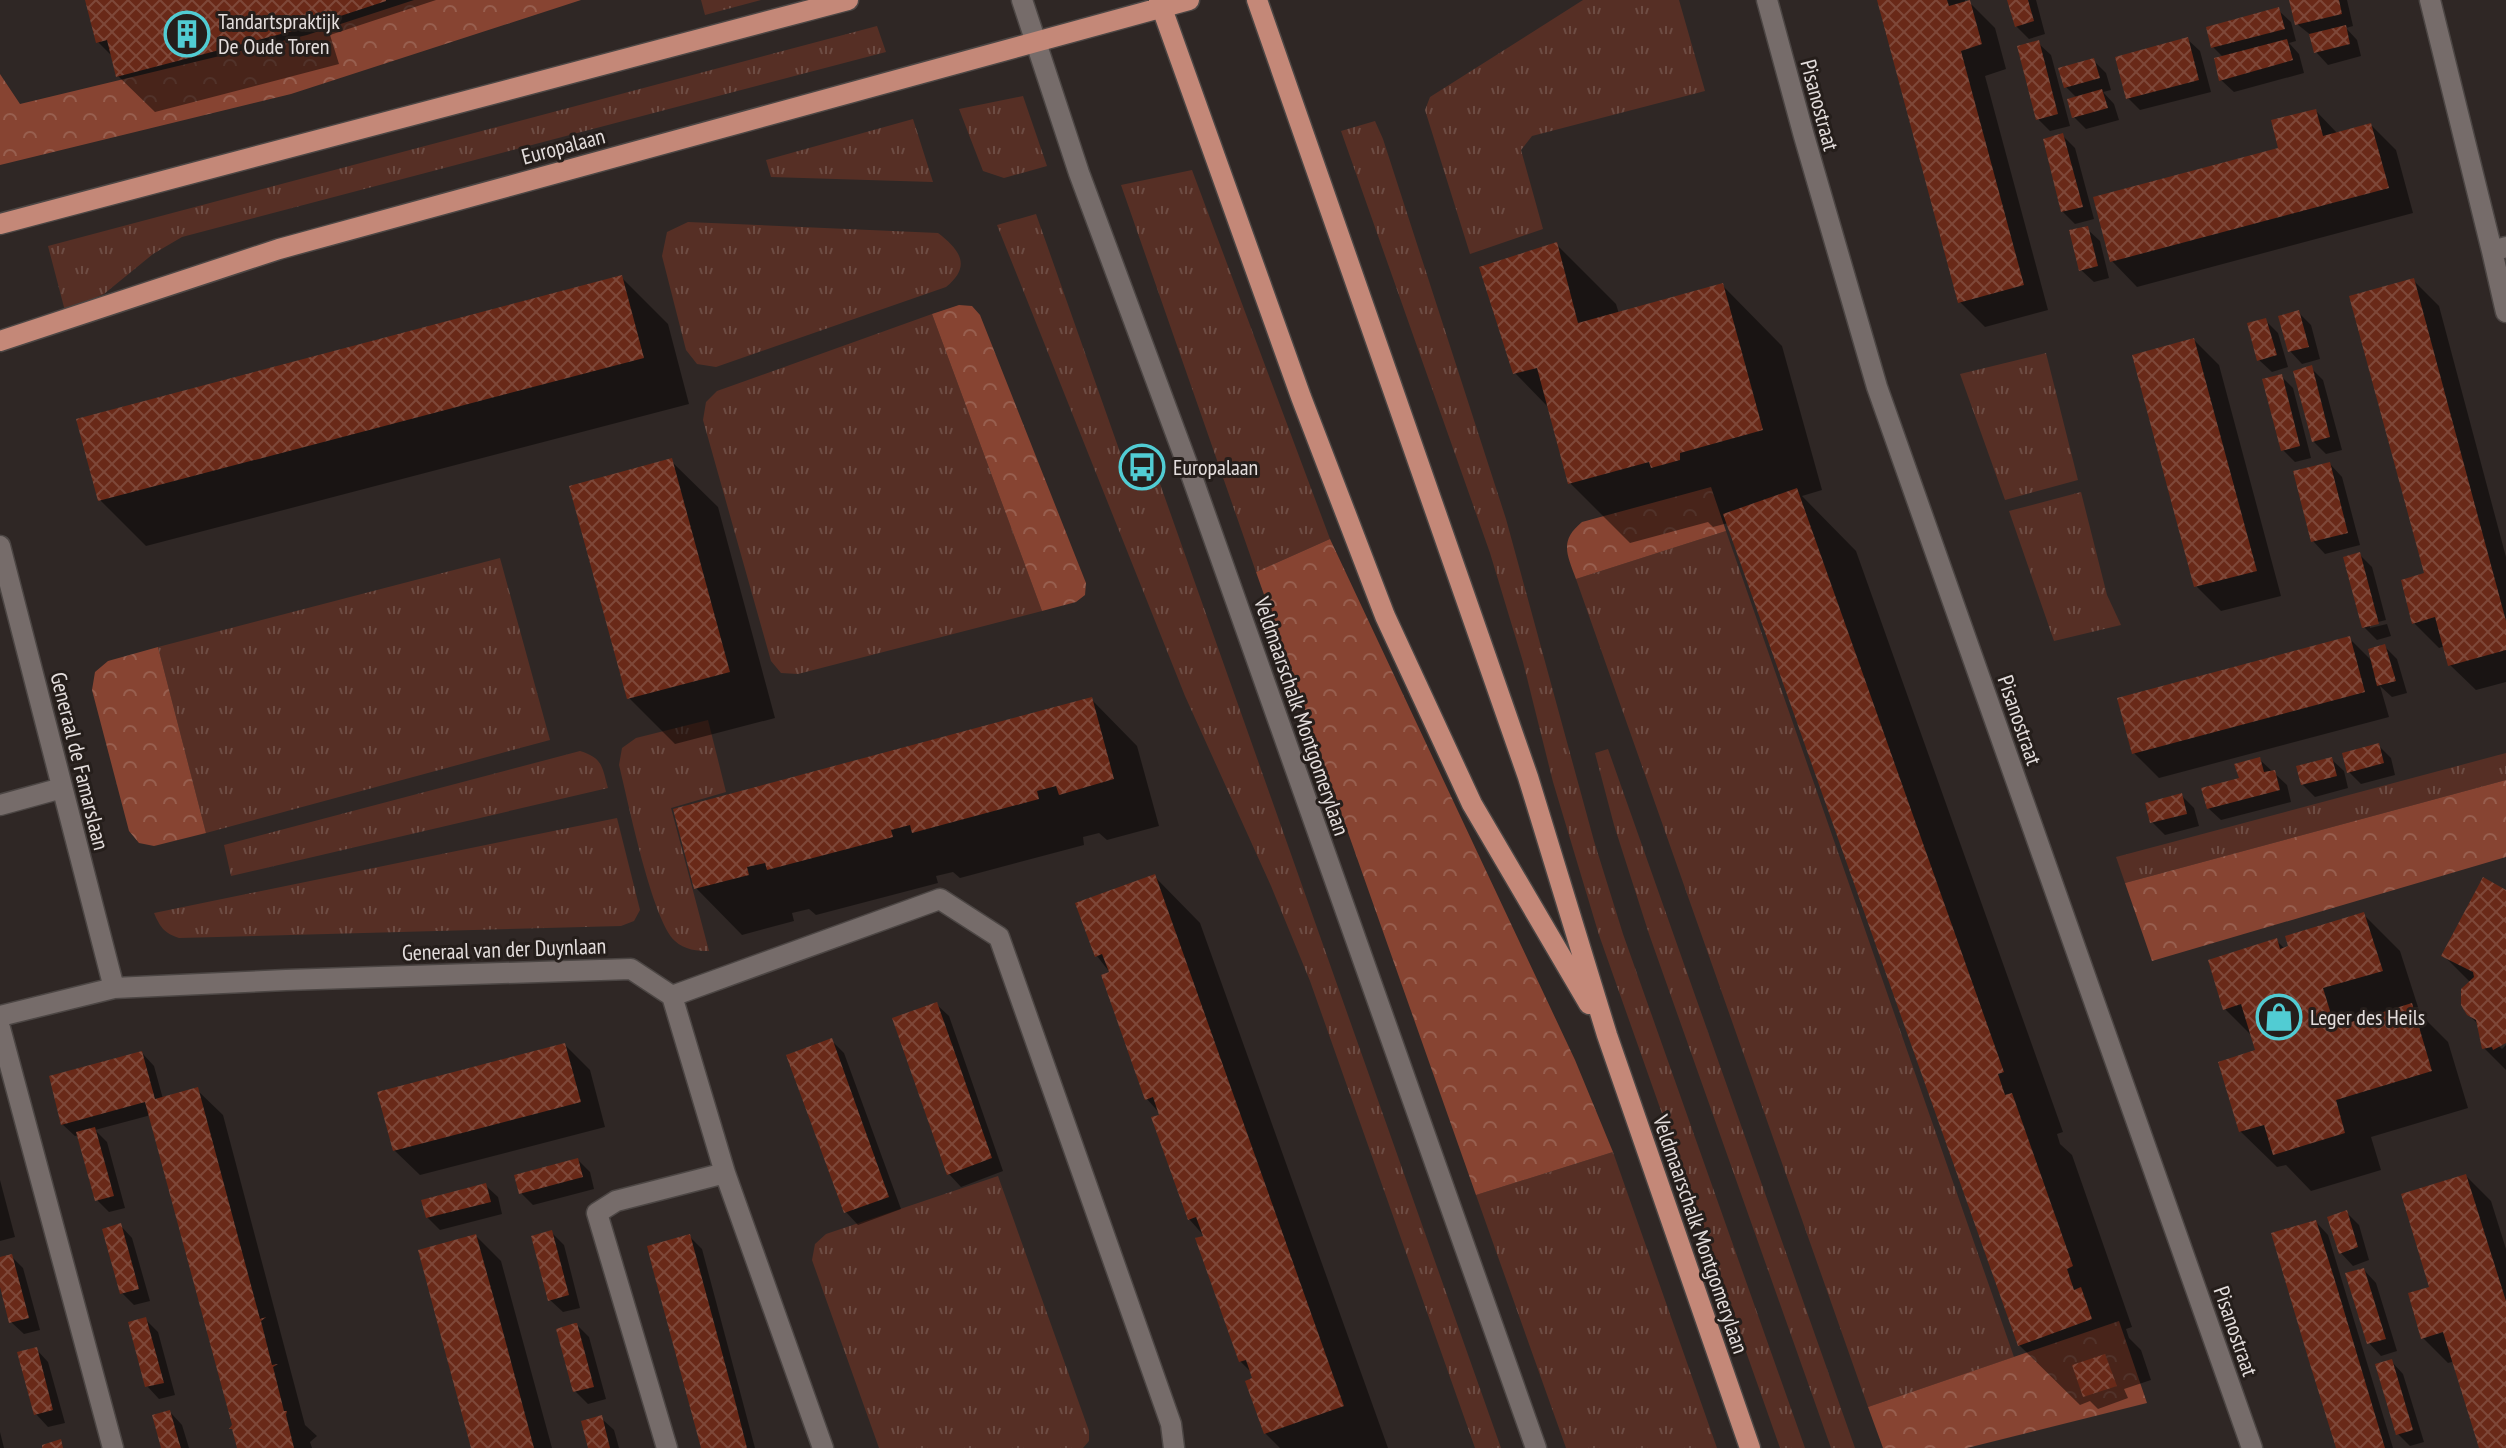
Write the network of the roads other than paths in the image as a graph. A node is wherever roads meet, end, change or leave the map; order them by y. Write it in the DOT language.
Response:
graph roads {
  1 [pos="848,0"];
  2 [pos="1022,0"];
  3 [pos="1189,0"];
  4 [pos="1257,0"];
  5 [pos="1767,0"];
  6 [pos="2430,0"];
  7 [pos="1160,4"];
  8 [pos="1036,42"];
  9 [pos="0,224"];
  10 [pos="2499,249"];
  11 [pos="2506,312"];
  12 [pos="0,341"];
  13 [pos="0,546"];
  14 [pos="62,788"];
  15 [pos="0,805"];
  16 [pos="114,988"];
  17 [pos="672,996"];
  18 [pos="0,1016"];
  19 [pos="0,1028"];
  20 [pos="1607,1035"];
  21 [pos="725,1173"];
  22 [pos="113,1448"];
  23 [pos="667,1448"];
  24 [pos="823,1448"];
  25 [pos="1174,1448"];
  26 [pos="1536,1448"];
  27 [pos="1750,1448"];
  28 [pos="2252,1448"];
  1 -- 9 [label="main road"];
  2 -- 8 [label="street, Veldmaarschalk Montgomerylaan"];
  3 -- 7 [label="main road, Europalaan"];
  4 -- 20 [label="main road, Veldmaarschalk Montgomerylaan"];
  5 -- 28 [label="street, Pisanostraat"];
  6 -- 10 [label="street"];
  7 -- 8 [label="main road, Europalaan"];
  7 -- 20 [label="main road, Veldmaarschalk Montgomerylaan"];
  8 -- 12 [label="main road, Europalaan"];
  8 -- 26 [label="street, Veldmaarschalk Montgomerylaan"];
  10 -- 11 [label="street"];
  13 -- 14 [label="street, Generaal de Famarslaan"];
  14 -- 15 [label="street"];
  14 -- 16 [label="street, Generaal de Famarslaan"];
  16 -- 17 [label="street, Generaal van der Duynlaan"];
  16 -- 18 [label="street, Generaal van der Duynlaan"];
  17 -- 21 [label="street"];
  17 -- 25 [label="street"];
  19 -- 22 [label="street"];
  20 -- 27 [label="main road, Veldmaarschalk Montgomerylaan"];
  21 -- 23 [label="street"];
  21 -- 24 [label="street"];
}
